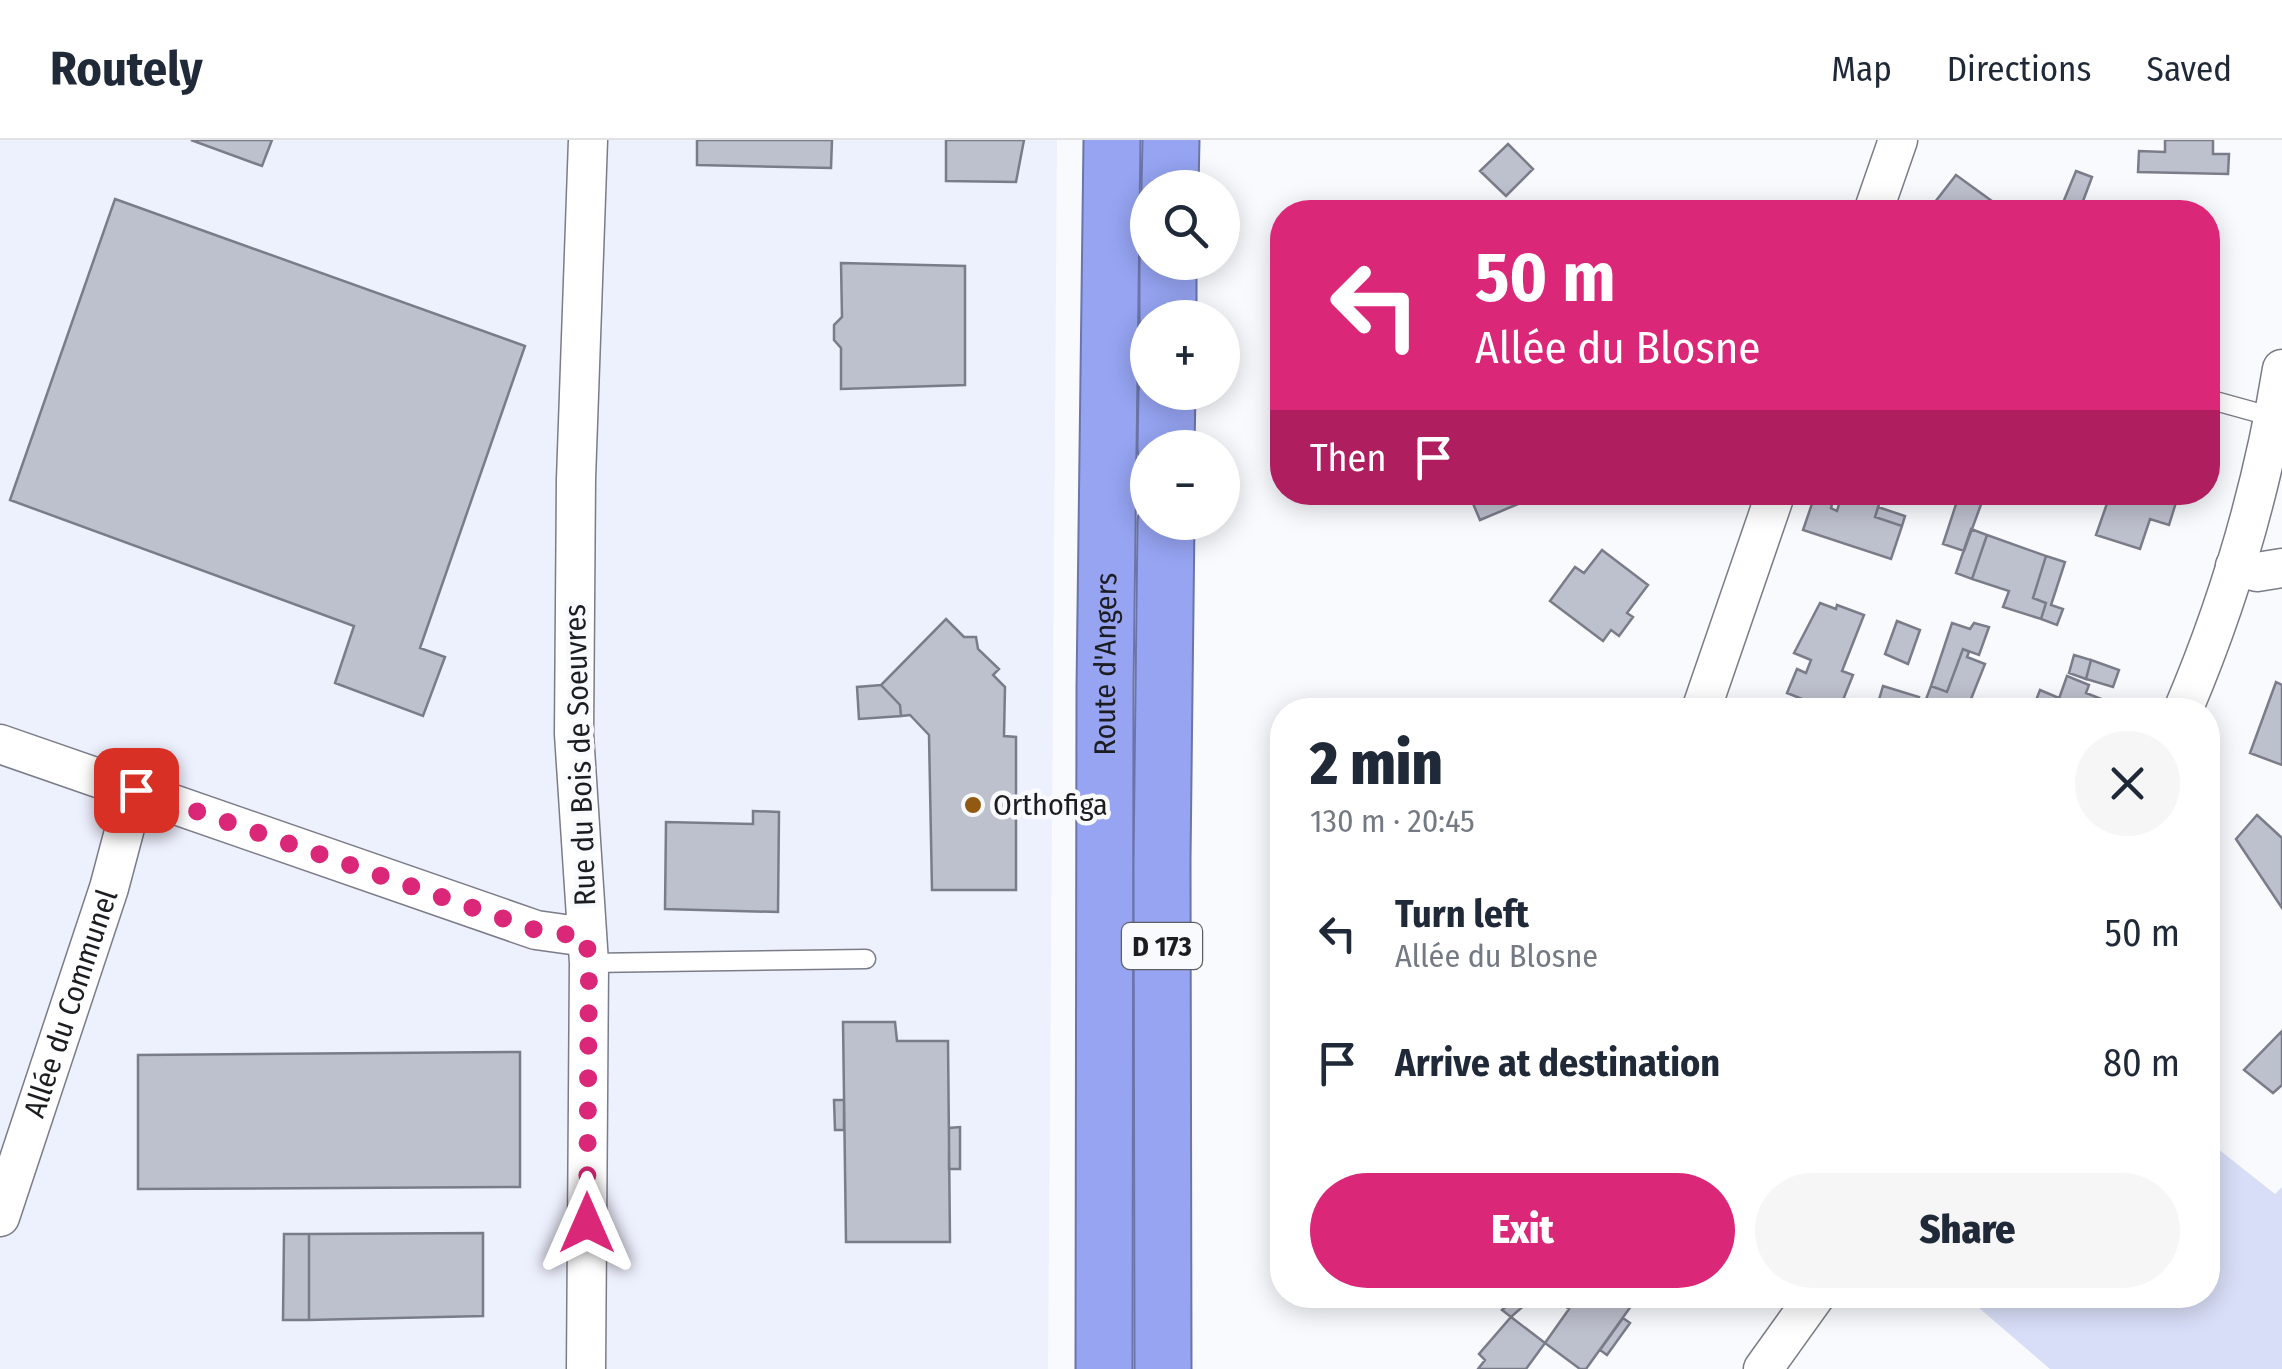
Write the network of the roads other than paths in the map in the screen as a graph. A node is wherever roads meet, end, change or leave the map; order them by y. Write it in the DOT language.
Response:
graph roads {
  1 [pos="588,140"];
  2 [pos="1112,140"];
  3 [pos="1171,140"];
  4 [pos="1898,140"];
  5 [pos="1170,170"];
  6 [pos="1877,200"];
  7 [pos="2282,368"];
  8 [pos="2220,402"];
  9 [pos="2273,416"];
  10 [pos="1772,505"];
  11 [pos="1166,540"];
  12 [pos="2235,566"];
  13 [pos="2282,568"];
  14 [pos="1705,698"];
  15 [pos="2188,698"];
  16 [pos="0,744"];
  17 [pos="136,790"];
  18 [pos="587,950"];
  19 [pos="866,960"];
  20 [pos="0,1216"];
  21 [pos="1807,1308"];
  22 [pos="586,1369"];
  23 [pos="1104,1369"];
  24 [pos="1164,1369"];
  25 [pos="1763,1369"];
  1 -- 18 [label="street, Rue du Bois de Soeuvres"];
  2 -- 23 [label="highway, Route d'Angers / D 173"];
  3 -- 5 [label="highway"];
  4 -- 6 [label="street"];
  7 -- 9 [label="street"];
  8 -- 9 [label="lane"];
  9 -- 12 [label="street"];
  10 -- 14 [label="street"];
  11 -- 24 [label="highway, Route d'Angers / D 173"];
  12 -- 13 [label="street"];
  12 -- 15 [label="street"];
  16 -- 17 [label="street"];
  17 -- 18 [label="street"];
  17 -- 20 [label="street, Allée du Communel"];
  18 -- 19 [label="lane"];
  18 -- 22 [label="street, Rue du Bois de Soeuvres"];
  21 -- 25 [label="street"];
}
